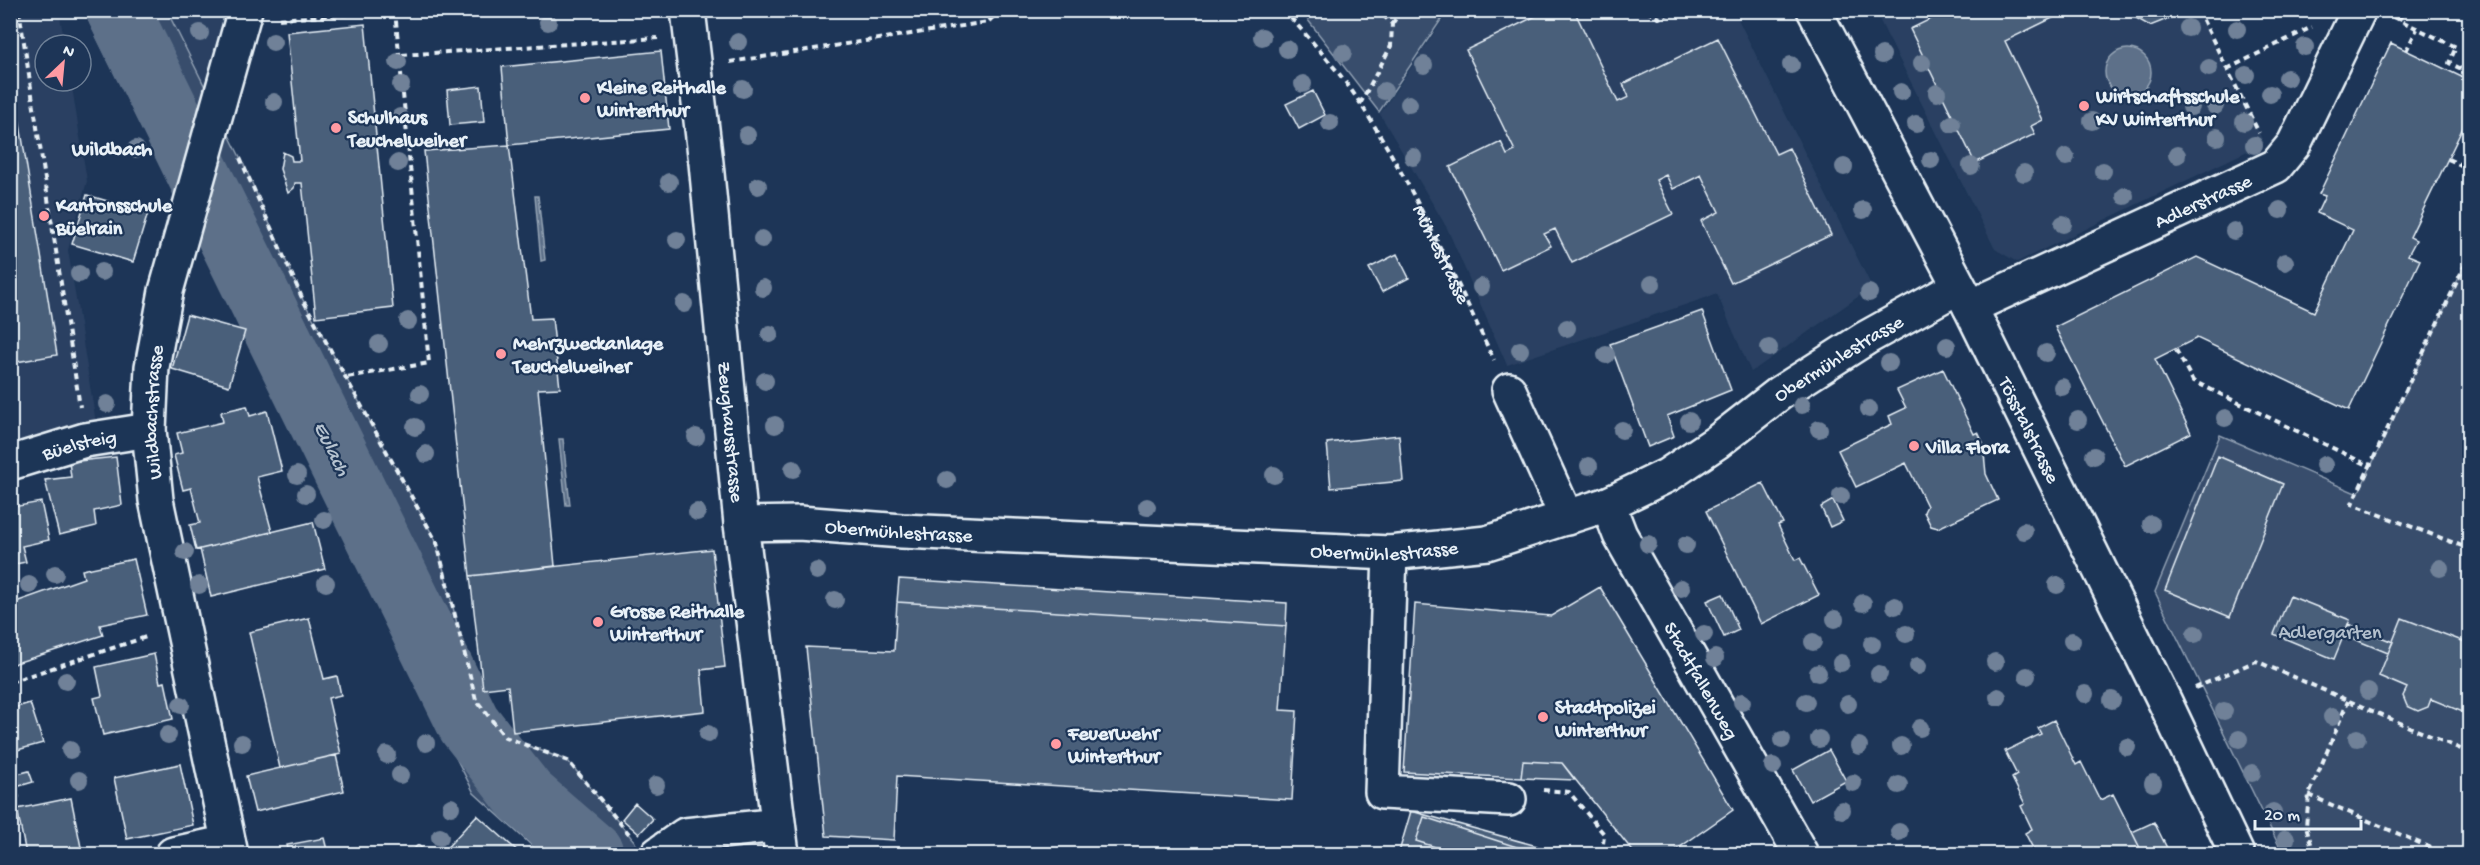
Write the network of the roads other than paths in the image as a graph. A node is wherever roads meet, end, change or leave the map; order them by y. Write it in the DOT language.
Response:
graph roads {
  1 [pos="688,10"];
  2 [pos="1814,10"];
  3 [pos="260,15"];
  4 [pos="2356,16"];
  5 [pos="1964,297"];
  6 [pos="1509,390"];
  7 [pos="149,430"];
  8 [pos="10,463"];
  9 [pos="1608,504"];
  10 [pos="1567,518"];
  11 [pos="741,524"];
  12 [pos="1390,553"];
  13 [pos="1509,799"];
  14 [pos="780,840"];
  15 [pos="229,848"];
  16 [pos="647,848"];
  17 [pos="178,854"];
  18 [pos="1801,855"];
  19 [pos="2237,855"];
  1 -- 11 [label="street, Zeughausstrasse"];
  2 -- 5 [label="street, Tösstalstrasse"];
  3 -- 7 [label="street, Wildbachstrasse"];
  4 -- 5 [label="street, Adlerstrasse"];
  5 -- 9 [label="street, Obermühlestrasse"];
  5 -- 19 [label="street, Tösstalstrasse"];
  6 -- 10 [label="street"];
  7 -- 8 [label="street, Büelsteig"];
  7 -- 15 [label="street, Wildbachstrasse"];
  9 -- 10 [label="street, Obermühlestrasse"];
  9 -- 18 [label="street, Stadtfallenweg"];
  10 -- 12 [label="street, Obermühlestrasse"];
  11 -- 12 [label="street, Obermühlestrasse"];
  11 -- 14 [label="street, Zeughausstrasse"];
  12 -- 13 [label="street"];
  14 -- 16 [label="street"];
  15 -- 17 [label="street"];
}
